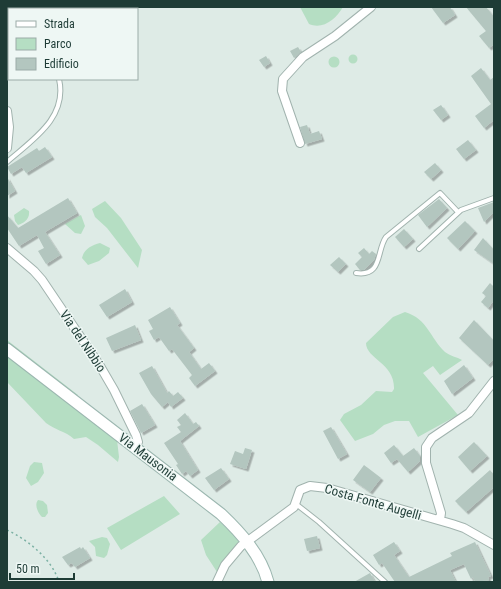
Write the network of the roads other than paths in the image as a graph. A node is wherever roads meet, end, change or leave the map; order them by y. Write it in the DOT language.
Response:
graph roads {
  1 [pos="370,7"];
  2 [pos="59,80"];
  3 [pos="7,111"];
  4 [pos="300,143"];
  5 [pos="7,148"];
  6 [pos="7,162"];
  7 [pos="494,198"];
  8 [pos="458,212"];
  9 [pos="7,248"];
  10 [pos="419,249"];
  11 [pos="356,273"];
  12 [pos="7,349"];
  13 [pos="494,381"];
  14 [pos="135,447"];
  15 [pos="296,504"];
  16 [pos="440,520"];
  17 [pos="247,542"];
  18 [pos="494,545"];
  19 [pos="217,582"];
  20 [pos="268,582"];
  21 [pos="385,582"];
  1 -- 4 [label="street"];
  2 -- 6 [label="lane"];
  3 -- 5 [label="street"];
  7 -- 8 [label="lane"];
  8 -- 10 [label="lane"];
  8 -- 11 [label="lane"];
  9 -- 14 [label="street, Via del Nibbio"];
  12 -- 14 [label="main road, Via Mausonia"];
  13 -- 16 [label="street"];
  14 -- 17 [label="main road, Via Mausonia"];
  15 -- 16 [label="street, Costa Fonte Augelli"];
  15 -- 17 [label="street, Costa Fonte Augelli"];
  15 -- 21 [label="lane"];
  16 -- 18 [label="street, Costa Fonte Augelli"];
  17 -- 19 [label="street, Costa Fonte Augelli"];
  17 -- 20 [label="main road, Via Mausonia"];
}
